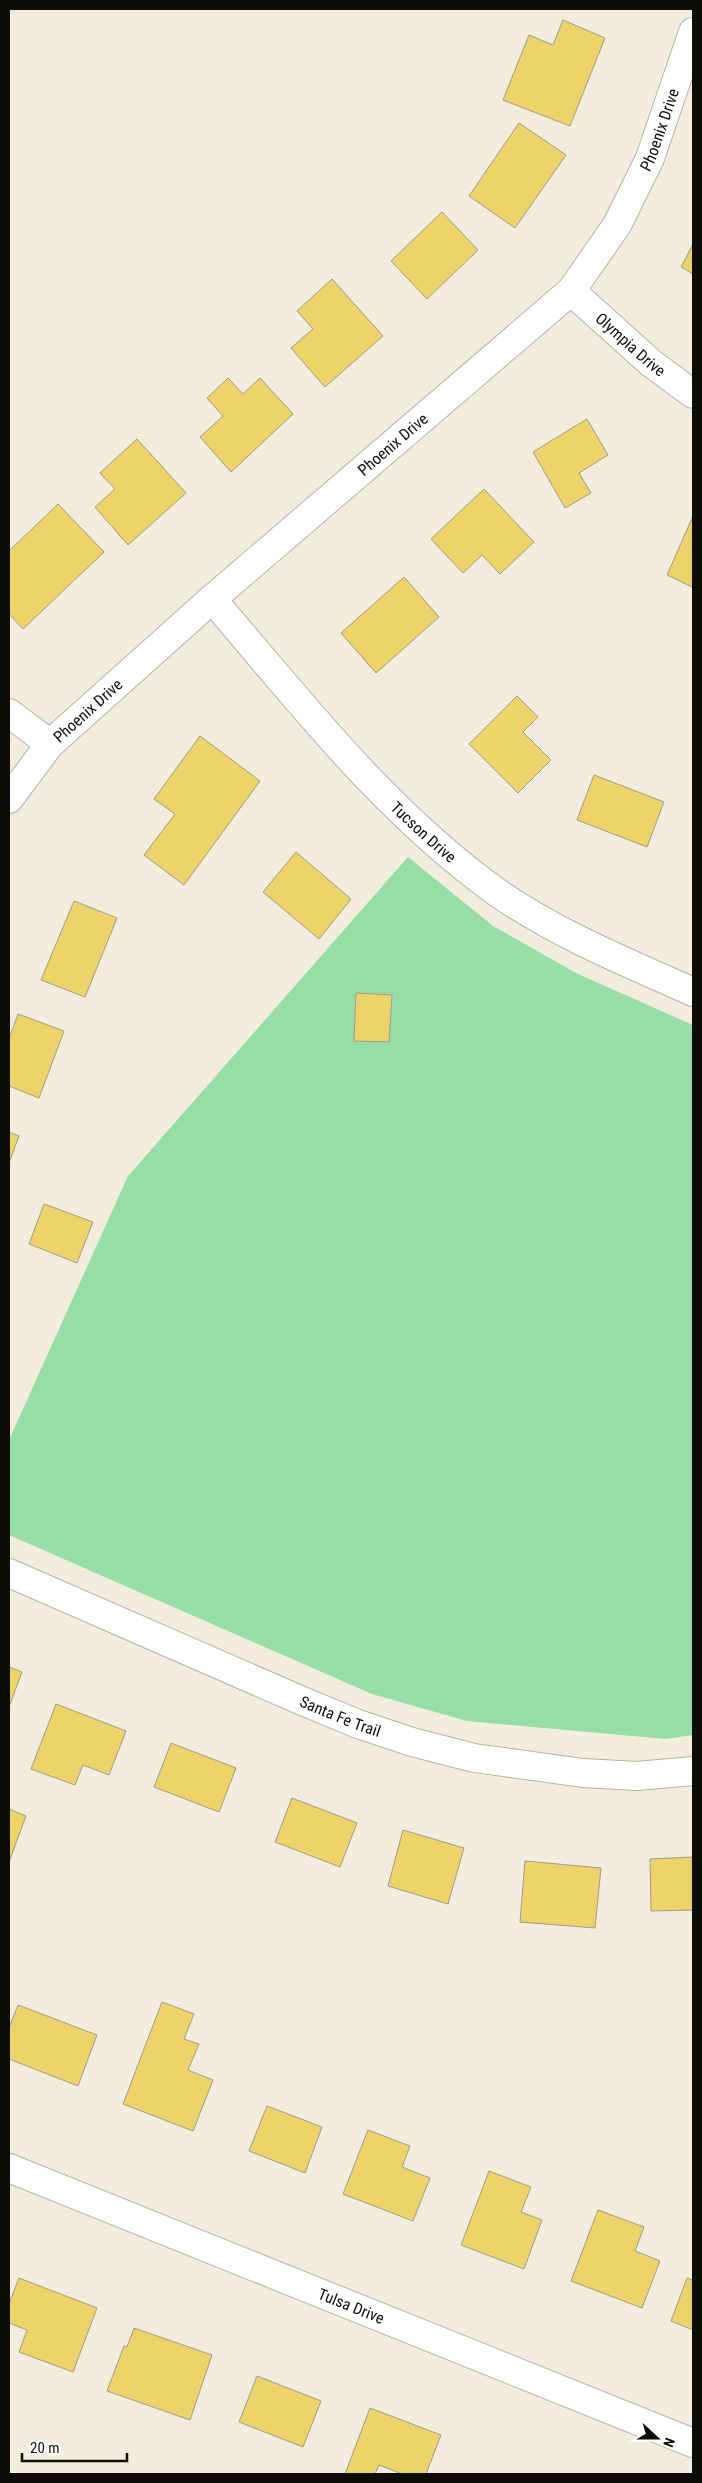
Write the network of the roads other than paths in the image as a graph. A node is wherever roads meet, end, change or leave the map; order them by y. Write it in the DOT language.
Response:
graph roads {
  1 [pos="693,32"];
  2 [pos="571,291"];
  3 [pos="693,394"];
  4 [pos="212,599"];
  5 [pos="9,713"];
  6 [pos="50,744"];
  7 [pos="9,799"];
  8 [pos="693,992"];
  9 [pos="9,1573"];
  10 [pos="693,1771"];
  11 [pos="9,2168"];
  12 [pos="693,2443"];
  1 -- 2 [label="street, Phoenix Drive"];
  2 -- 3 [label="street, Olympia Drive"];
  2 -- 4 [label="street, Phoenix Drive"];
  4 -- 6 [label="street, Phoenix Drive"];
  4 -- 8 [label="street, Tucson Drive"];
  5 -- 6 [label="street"];
  6 -- 7 [label="street, Phoenix Drive"];
  9 -- 10 [label="street, Santa Fe Trail"];
  11 -- 12 [label="street, Tulsa Drive"];
}
